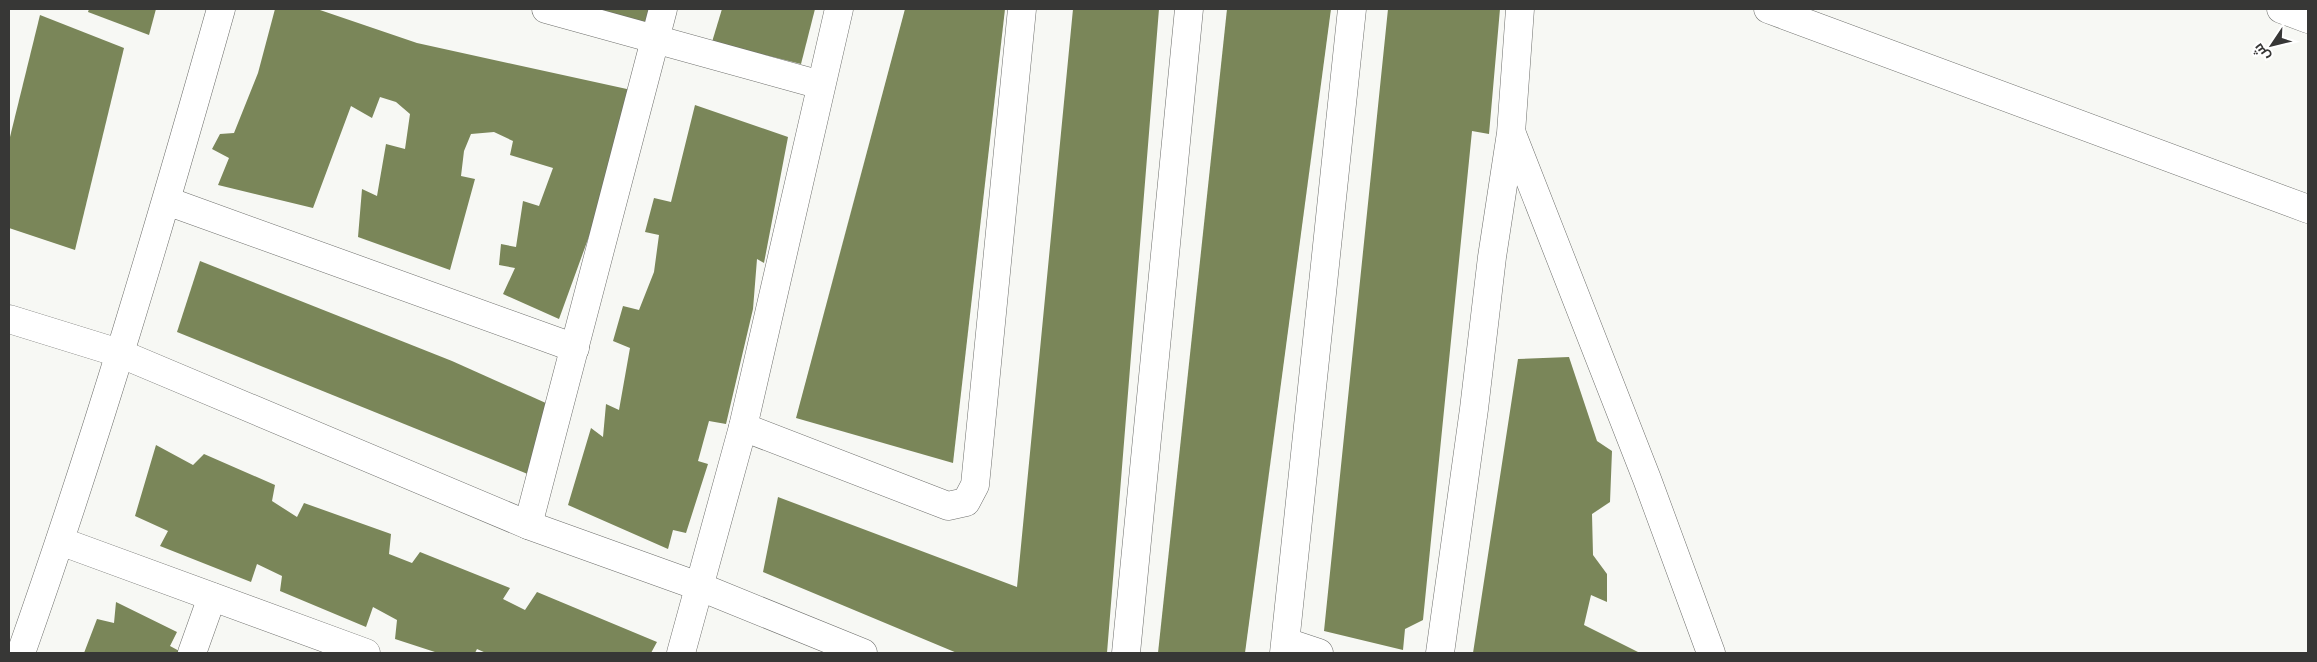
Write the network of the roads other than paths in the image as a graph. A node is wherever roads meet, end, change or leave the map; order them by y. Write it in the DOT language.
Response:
graph roads {
  1 [pos="221,9"];
  2 [pos="546,9"];
  3 [pos="663,9"];
  4 [pos="840,9"];
  5 [pos="1022,9"];
  6 [pos="1188,9"];
  7 [pos="1352,9"];
  8 [pos="1520,9"];
  9 [pos="1768,9"];
  10 [pos="2281,9"];
  11 [pos="2308,19"];
  12 [pos="655,40"];
  13 [pos="821,85"];
  14 [pos="1511,133"];
  15 [pos="167,201"];
  16 [pos="2308,209"];
  17 [pos="9,319"];
  18 [pos="574,348"];
  19 [pos="119,354"];
  20 [pos="743,427"];
  21 [pos="528,525"];
  22 [pos="60,541"];
  23 [pos="698,586"];
  24 [pos="212,596"];
  25 [pos="1285,648"];
  26 [pos="22,653"];
  27 [pos="192,653"];
  28 [pos="366,653"];
  29 [pos="681,653"];
  30 [pos="863,653"];
  31 [pos="1126,653"];
  32 [pos="1318,653"];
  33 [pos="1440,653"];
  34 [pos="1711,653"];
  1 -- 15 [label="street"];
  2 -- 12 [label="street"];
  3 -- 12 [label="street"];
  4 -- 13 [label="street"];
  5 -- 20 [label="street"];
  6 -- 31 [label="street"];
  7 -- 25 [label="street"];
  8 -- 14 [label="street"];
  9 -- 16 [label="street"];
  10 -- 11 [label="street"];
  12 -- 13 [label="street"];
  12 -- 18 [label="street"];
  13 -- 20 [label="street"];
  14 -- 33 [label="street"];
  14 -- 34 [label="street"];
  15 -- 18 [label="street"];
  15 -- 19 [label="street"];
  17 -- 19 [label="street"];
  18 -- 21 [label="street"];
  19 -- 21 [label="street"];
  19 -- 22 [label="street"];
  20 -- 23 [label="street"];
  21 -- 23 [label="street"];
  22 -- 24 [label="street"];
  22 -- 26 [label="street"];
  23 -- 29 [label="street"];
  23 -- 30 [label="street"];
  24 -- 27 [label="street"];
  24 -- 28 [label="street"];
  25 -- 32 [label="street"];
}
